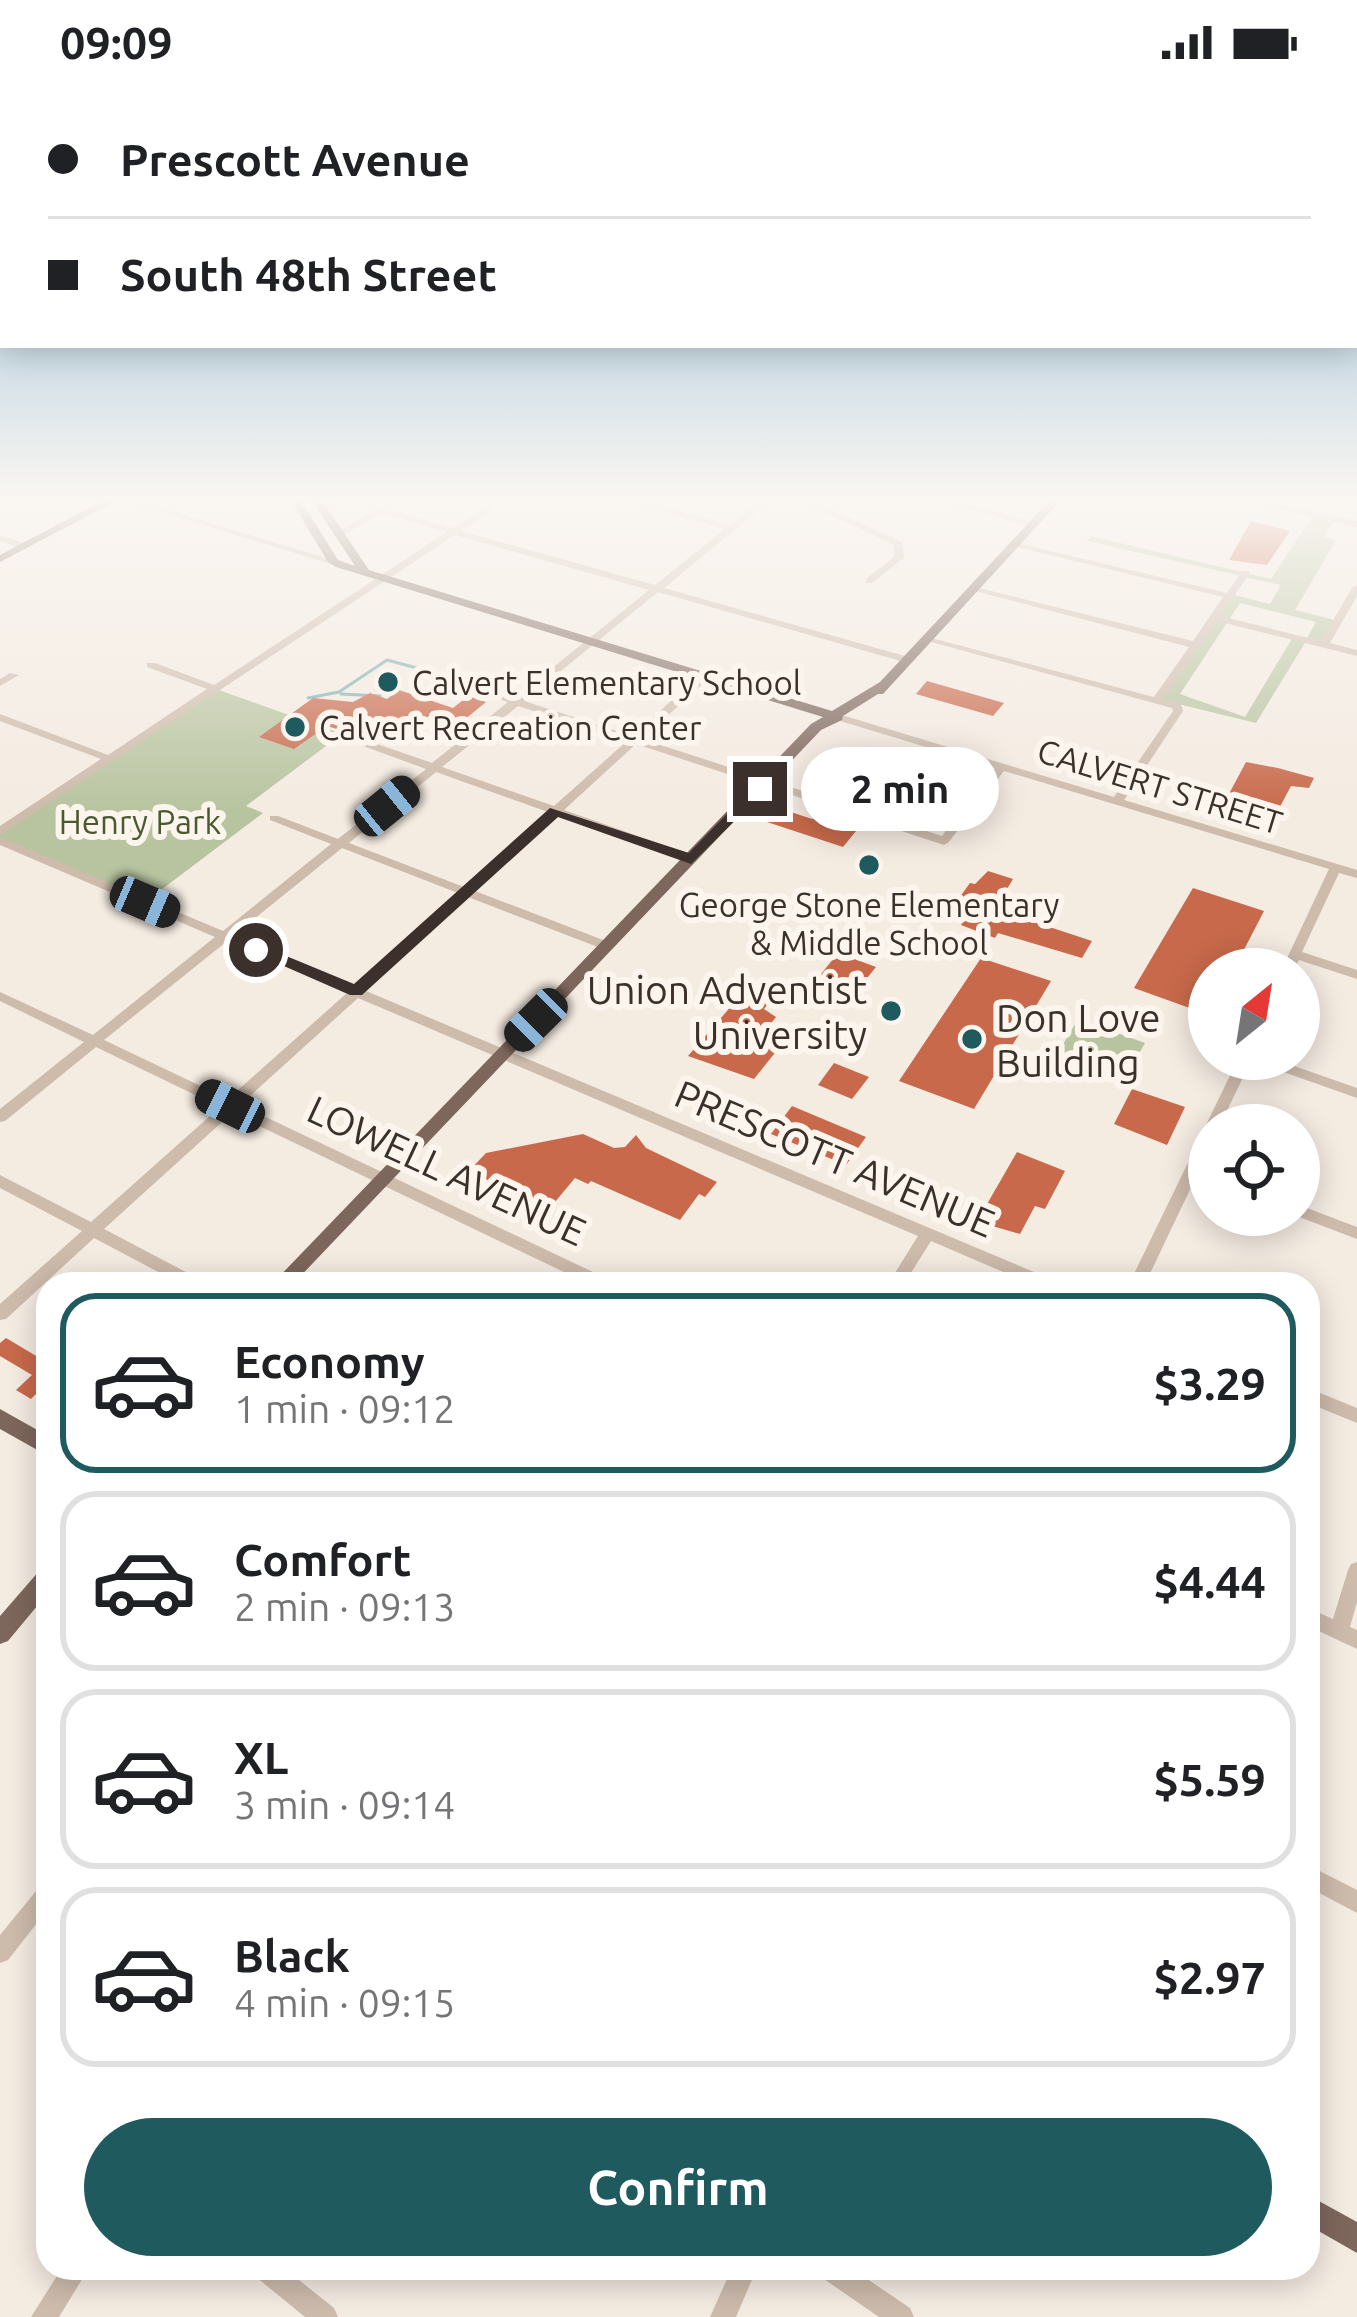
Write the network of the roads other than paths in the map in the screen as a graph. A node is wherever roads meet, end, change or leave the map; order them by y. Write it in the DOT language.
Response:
graph roads {
  1 [pos="345,603"];
  2 [pos="461,603"];
  3 [pos="639,603"];
  4 [pos="708,603"];
  5 [pos="961,603"];
  6 [pos="1030,603"];
  7 [pos="1223,603"];
  8 [pos="1352,605"];
  9 [pos="1214,617"];
  10 [pos="928,638"];
  11 [pos="590,643"];
  12 [pos="1195,645"];
  13 [pos="1324,645"];
  14 [pos="1357,653"];
  15 [pos="908,659"];
  16 [pos="151,665"];
  17 [pos="14,675"];
  18 [pos="704,677"];
  19 [pos="445,678"];
  20 [pos="0,683"];
  21 [pos="216,689"];
  22 [pos="1157,699"];
  23 [pos="516,702"];
  24 [pos="836,716"];
  25 [pos="0,717"];
  26 [pos="359,741"];
  27 [pos="634,741"];
  28 [pos="110,759"];
  29 [pos="1002,766"];
  30 [pos="434,768"];
  31 [pos="765,783"];
  32 [pos="1117,801"];
  33 [pos="556,812"];
  34 [pos="274,818"];
  35 [pos="0,831"];
  36 [pos="0,841"];
  37 [pos="340,844"];
  38 [pos="691,859"];
  39 [pos="1336,867"];
  40 [pos="1357,874"];
  41 [pos="466,892"];
  42 [pos="225,936"];
  43 [pos="607,946"];
  44 [pos="1298,948"];
  45 [pos="1320,968"];
  46 [pos="1357,975"];
  47 [pos="356,992"];
  48 [pos="0,996"];
  49 [pos="94,1041"];
  50 [pos="503,1054"];
  51 [pos="1320,1080"];
  52 [pos="1357,1093"];
  53 [pos="230,1106"];
  54 [pos="0,1117"];
  55 [pos="1188,1178"];
  56 [pos="382,1179"];
  57 [pos="0,1181"];
  58 [pos="1320,1219"];
  59 [pos="92,1230"];
  60 [pos="928,1233"];
  61 [pos="1357,1233"];
  62 [pos="46,1272"];
  63 [pos="172,1272"];
  64 [pos="293,1272"];
  65 [pos="575,1272"];
  66 [pos="904,1272"];
  67 [pos="1019,1272"];
  68 [pos="1143,1272"];
  69 [pos="36,1281"];
  70 [pos="0,1314"];
  71 [pos="1320,1400"];
  72 [pos="1357,1416"];
  73 [pos="0,1418"];
  74 [pos="36,1440"];
  75 [pos="1357,1570"];
  76 [pos="36,1592"];
  77 [pos="1320,1623"];
  78 [pos="0,1633"];
  79 [pos="1348,1636"];
  80 [pos="1320,1882"];
  81 [pos="1357,1902"];
  82 [pos="36,1907"];
  83 [pos="0,1952"];
  84 [pos="1320,2216"];
  85 [pos="1357,2238"];
  86 [pos="69,2280"];
  87 [pos="280,2280"];
  88 [pos="740,2280"];
  89 [pos="847,2280"];
  90 [pos="44,2317"];
  91 [pos="325,2317"];
  92 [pos="723,2317"];
  93 [pos="901,2317"];
  1 -- 21 [label="street"];
  2 -- 11 [label="main road, CALVERT STREET"];
  3 -- 11 [label="street"];
  4 -- 15 [label="street"];
  5 -- 10 [label="main road"];
  6 -- 12 [label="street"];
  7 -- 9 [label="street"];
  8 -- 13 [label="street"];
  9 -- 12 [label="street"];
  9 -- 13 [label="street"];
  10 -- 15 [label="main road"];
  10 -- 22 [label="street"];
  11 -- 18 [label="main road, CALVERT STREET"];
  11 -- 23 [label="street"];
  12 -- 22 [label="street"];
  13 -- 14 [label="street"];
  15 -- 24 [label="main road"];
  16 -- 21 [label="street"];
  17 -- 20 [label="street"];
  18 -- 24 [label="main road, CALVERT STREET"];
  18 -- 27 [label="street"];
  19 -- 23 [label="street"];
  21 -- 28 [label="street"];
  22 -- 32 [label="street"];
  23 -- 27 [label="street"];
  23 -- 30 [label="street"];
  24 -- 29 [label="street, CALVERT STREET"];
  24 -- 31 [label="main road"];
  25 -- 28 [label="street"];
  26 -- 30 [label="street"];
  27 -- 31 [label="street"];
  27 -- 33 [label="street"];
  28 -- 35 [label="street"];
  29 -- 31 [label="street"];
  29 -- 32 [label="street, CALVERT STREET"];
  30 -- 33 [label="street"];
  30 -- 37 [label="street"];
  31 -- 38 [label="main road"];
  32 -- 39 [label="street, CALVERT STREET"];
  33 -- 38 [label="street"];
  33 -- 41 [label="street"];
  34 -- 37 [label="street"];
  36 -- 42 [label="street, PRESCOTT AVENUE"];
  37 -- 41 [label="street"];
  37 -- 42 [label="street"];
  38 -- 43 [label="main road"];
  39 -- 40 [label="street, CALVERT STREET"];
  39 -- 44 [label="street"];
  41 -- 43 [label="street"];
  41 -- 47 [label="street"];
  42 -- 47 [label="street, PRESCOTT AVENUE"];
  42 -- 49 [label="street"];
  43 -- 50 [label="main road"];
  45 -- 46 [label="street"];
  47 -- 50 [label="street, PRESCOTT AVENUE"];
  47 -- 53 [label="street"];
  48 -- 49 [label="street, LOWELL AVENUE"];
  49 -- 53 [label="street, LOWELL AVENUE"];
  49 -- 54 [label="street"];
  50 -- 56 [label="main road"];
  50 -- 60 [label="street, PRESCOTT AVENUE"];
  51 -- 52 [label="street"];
  53 -- 56 [label="street, LOWELL AVENUE"];
  53 -- 59 [label="street"];
  55 -- 68 [label="street"];
  56 -- 64 [label="main road"];
  56 -- 65 [label="street, LOWELL AVENUE"];
  57 -- 59 [label="street"];
  58 -- 61 [label="street"];
  59 -- 62 [label="street"];
  59 -- 63 [label="street"];
  60 -- 66 [label="street"];
  60 -- 67 [label="street, PRESCOTT AVENUE"];
  69 -- 70 [label="street"];
  71 -- 72 [label="street"];
  73 -- 74 [label="main road"];
  75 -- 79 [label="street"];
  76 -- 78 [label="main road"];
  77 -- 79 [label="street"];
  80 -- 81 [label="street"];
  82 -- 83 [label="street"];
  84 -- 85 [label="main road"];
  86 -- 90 [label="street"];
  87 -- 91 [label="street"];
  88 -- 92 [label="street"];
  89 -- 93 [label="street"];
}
